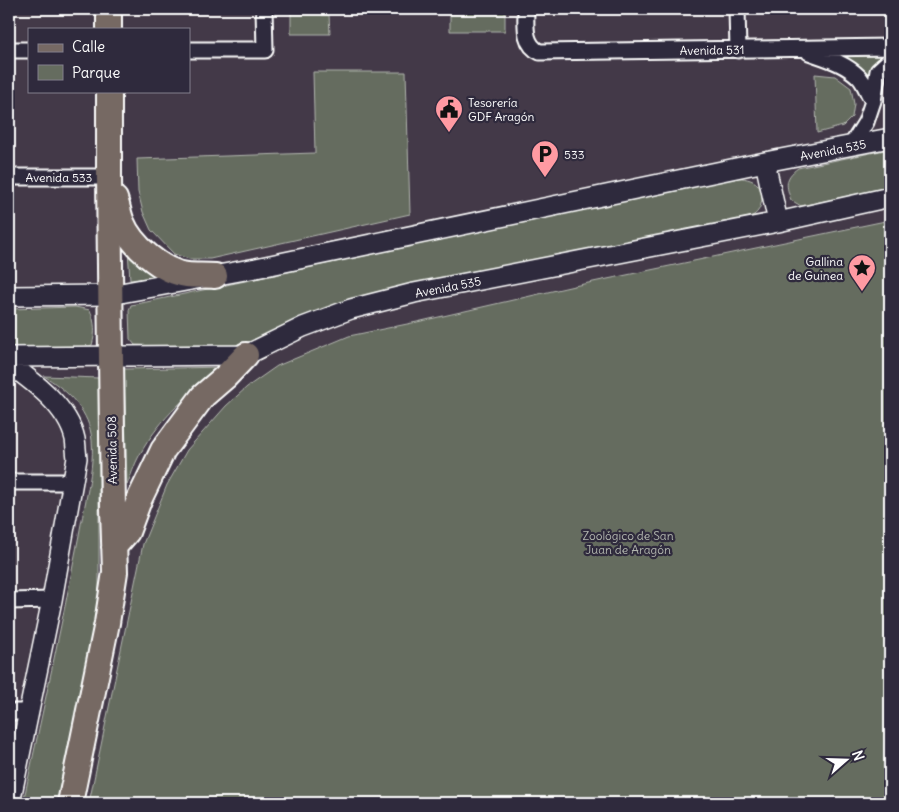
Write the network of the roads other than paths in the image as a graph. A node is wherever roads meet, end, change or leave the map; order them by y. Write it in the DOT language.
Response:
graph roads {
  1 [pos="109,9"];
  2 [pos="264,9"];
  3 [pos="526,9"];
  4 [pos="737,9"];
  5 [pos="109,28"];
  6 [pos="890,47"];
  7 [pos="800,48"];
  8 [pos="9,50"];
  9 [pos="28,50"];
  10 [pos="190,50"];
  11 [pos="738,50"];
  12 [pos="890,60"];
  13 [pos="109,92"];
  14 [pos="873,102"];
  15 [pos="890,138"];
  16 [pos="851,146"];
  17 [pos="765,162"];
  18 [pos="9,177"];
  19 [pos="109,177"];
  20 [pos="890,197"];
  21 [pos="778,222"];
  22 [pos="215,276"];
  23 [pos="110,295"];
  24 [pos="9,296"];
  25 [pos="246,355"];
  26 [pos="9,357"];
  27 [pos="111,357"];
  28 [pos="9,364"];
  29 [pos="9,482"];
  30 [pos="73,482"];
  31 [pos="114,547"];
  32 [pos="52,600"];
  33 [pos="9,601"];
  34 [pos="9,712"];
  35 [pos="28,712"];
  36 [pos="10,803"];
  37 [pos="70,803"];
  1 -- 5 [label="main road"];
  2 -- 10 [label="street"];
  3 -- 11 [label="street, Avenida 531"];
  4 -- 11 [label="street"];
  6 -- 7 [label="street, Avenida 531"];
  7 -- 11 [label="street, Avenida 531"];
  7 -- 14 [label="street"];
  8 -- 9 [label="street"];
  12 -- 14 [label="street"];
  13 -- 19 [label="main road, Avenida 508"];
  14 -- 16 [label="street"];
  15 -- 16 [label="street, Avenida 535"];
  16 -- 17 [label="street, Avenida 535"];
  17 -- 21 [label="street"];
  17 -- 22 [label="street, Avenida 535"];
  18 -- 19 [label="street, Avenida 533"];
  19 -- 22 [label="main road"];
  19 -- 23 [label="main road, Avenida 508"];
  20 -- 21 [label="street, Avenida 535"];
  21 -- 25 [label="street, Avenida 535"];
  22 -- 23 [label="street, Avenida 535"];
  23 -- 24 [label="street, Avenida 535"];
  23 -- 27 [label="main road, Avenida 508"];
  25 -- 27 [label="street, Avenida 535"];
  25 -- 31 [label="main road"];
  26 -- 27 [label="street, Avenida 535"];
  27 -- 31 [label="main road, Avenida 508"];
  28 -- 30 [label="street"];
  29 -- 30 [label="street"];
  30 -- 32 [label="street"];
  31 -- 37 [label="main road, Avenida 508"];
  32 -- 33 [label="street"];
  32 -- 35 [label="street"];
  34 -- 35 [label="street"];
  35 -- 36 [label="street"];
}
